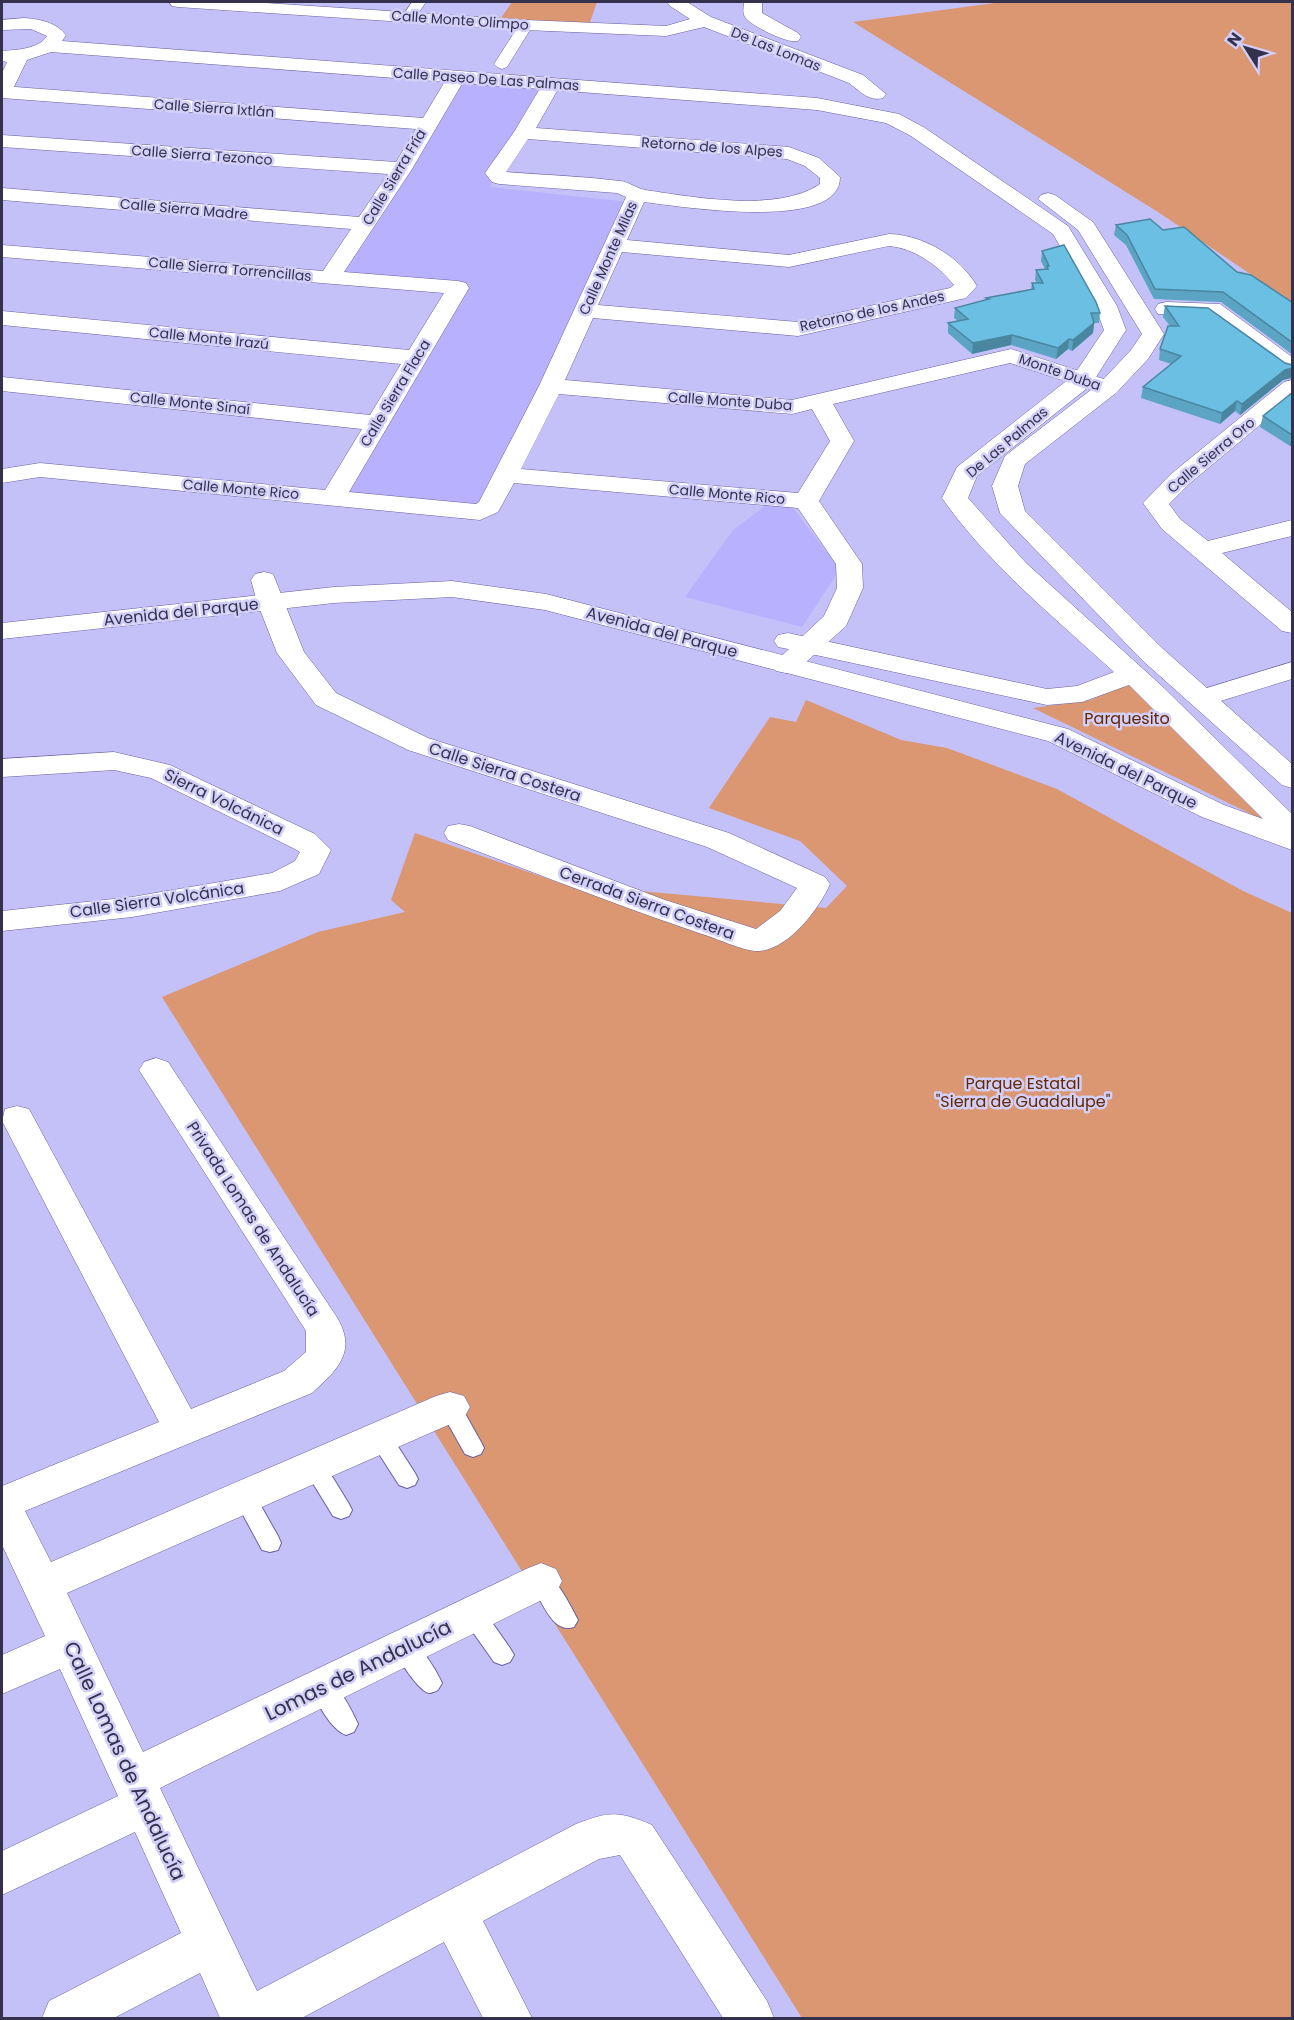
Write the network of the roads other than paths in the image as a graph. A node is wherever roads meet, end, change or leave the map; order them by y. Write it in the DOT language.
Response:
graph roads {
  1 [pos="178,2"];
  2 [pos="419,2"];
  3 [pos="676,2"];
  4 [pos="753,9"];
  5 [pos="409,17"];
  6 [pos="705,21"];
  7 [pos="4,22"];
  8 [pos="526,25"];
  9 [pos="54,40"];
  10 [pos="10,56"];
  11 [pos="502,64"];
  12 [pos="457,76"];
  13 [pos="856,79"];
  14 [pos="552,84"];
  15 [pos="2,92"];
  16 [pos="876,94"];
  17 [pos="904,102"];
  18 [pos="427,124"];
  19 [pos="942,125"];
  20 [pos="918,132"];
  21 [pos="523,133"];
  22 [pos="2,141"];
  23 [pos="402,169"];
  24 [pos="2,194"];
  25 [pos="637,195"];
  26 [pos="367,224"];
  27 [pos="1086,226"];
  28 [pos="1061,230"];
  29 [pos="614,245"];
  30 [pos="2,251"];
  31 [pos="330,277"];
  32 [pos="458,288"];
  33 [pos="1106,306"];
  34 [pos="1138,308"];
  35 [pos="584,311"];
  36 [pos="2,318"];
  37 [pos="1011,356"];
  38 [pos="416,358"];
  39 [pos="1293,367"];
  40 [pos="1083,380"];
  41 [pos="2,384"];
  42 [pos="551,386"];
  43 [pos="1293,387"];
  44 [pos="1108,388"];
  45 [pos="819,400"];
  46 [pos="378,423"];
  47 [pos="506,475"];
  48 [pos="2,476"];
  49 [pos="333,497"];
  50 [pos="806,501"];
  51 [pos="480,512"];
  52 [pos="1293,528"];
  53 [pos="1205,550"];
  54 [pos="1086,587"];
  55 [pos="267,591"];
  56 [pos="1046,597"];
  57 [pos="2,611"];
  58 [pos="1293,625"];
  59 [pos="2,632"];
  60 [pos="807,646"];
  61 [pos="786,664"];
  62 [pos="1293,670"];
  63 [pos="1133,674"];
  64 [pos="1204,698"];
  65 [pos="2,768"];
  66 [pos="1293,778"];
  67 [pos="1293,831"];
  68 [pos="459,833"];
  69 [pos="1293,841"];
  70 [pos="308,867"];
  71 [pos="814,884"];
  72 [pos="2,921"];
  73 [pos="156,1070"];
  74 [pos="17,1118"];
  75 [pos="450,1407"];
  76 [pos="182,1429"];
  77 [pos="380,1437"];
  78 [pos="473,1448"];
  79 [pos="314,1466"];
  80 [pos="407,1479"];
  81 [pos="244,1496"];
  82 [pos="2,1504"];
  83 [pos="341,1510"];
  84 [pos="270,1543"];
  85 [pos="541,1581"];
  86 [pos="42,1585"];
  87 [pos="472,1614"];
  88 [pos="566,1620"];
  89 [pos="70,1645"];
  90 [pos="404,1647"];
  91 [pos="502,1654"];
  92 [pos="2,1676"];
  93 [pos="430,1683"];
  94 [pos="322,1687"];
  95 [pos="346,1724"];
  96 [pos="139,1792"];
  97 [pos="2,1874"];
  98 [pos="453,1912"];
  99 [pos="210,1943"];
  100 [pos="66,2019"];
  101 [pos="245,2019"];
  102 [pos="255,2019"];
  103 [pos="508,2019"];
  104 [pos="750,2019"];
  1 -- 5 [label="street, Calle Monte Olimpo"];
  2 -- 5 [label="street"];
  3 -- 6 [label="street, De Las Lomas"];
  4 -- 13 [label="street"];
  5 -- 8 [label="street, Calle Monte Olimpo"];
  6 -- 8 [label="street, Calle Monte Olimpo"];
  6 -- 13 [label="street, De Las Lomas"];
  7 -- 9 [label="street"];
  8 -- 11 [label="street"];
  9 -- 10 [label="street"];
  9 -- 11 [label="street, Calle Paseo De Las Palmas"];
  9 -- 12 [label="street, Calle Paseo De Las Palmas"];
  10 -- 15 [label="street"];
  11 -- 16 [label="street, Calle Paseo De Las Palmas"];
  12 -- 14 [label="street, Calle Paseo De Las Palmas"];
  12 -- 18 [label="street, Calle Sierra Fría"];
  13 -- 16 [label="street, De Las Lomas"];
  14 -- 20 [label="street, Calle Paseo De Las Palmas"];
  14 -- 21 [label="street, Calle Monte Milas"];
  15 -- 18 [label="street, Calle Sierra Ixtlán"];
  16 -- 17 [label="street"];
  18 -- 23 [label="street, Calle Sierra Fría"];
  19 -- 27 [label="street, De Las Palmas"];
  20 -- 28 [label="street, De Las Palmas"];
  21 -- 25 [label="street, Calle Monte Milas"];
  21 -- 25 [label="street, Retorno de los Alpes"];
  22 -- 23 [label="street, Calle Sierra Tezonco"];
  23 -- 26 [label="street, Calle Sierra Fría"];
  24 -- 26 [label="street, Calle Sierra Madre"];
  25 -- 29 [label="street, Calle Monte Milas"];
  26 -- 31 [label="street, Calle Sierra Fría"];
  27 -- 28 [label="street"];
  27 -- 34 [label="street, De Las Palmas"];
  28 -- 33 [label="street, De Las Palmas"];
  29 -- 35 [label="street, Calle Monte Milas"];
  29 -- 35 [label="street, Retorno de los Andes"];
  30 -- 31 [label="street, Calle Sierra Torrencillas"];
  31 -- 32 [label="street, Calle Sierra Torrencillas"];
  32 -- 38 [label="street, Calle Sierra Flaca"];
  33 -- 34 [label="street"];
  33 -- 40 [label="street, De Las Palmas"];
  34 -- 39 [label="street"];
  34 -- 44 [label="street, De Las Palmas"];
  35 -- 42 [label="street, Calle Monte Milas"];
  36 -- 38 [label="street, Calle Monte Irazú"];
  37 -- 40 [label="street, Monte Duba"];
  37 -- 45 [label="street, Calle Monte Duba"];
  38 -- 46 [label="street, Calle Sierra Flaca"];
  40 -- 44 [label="street, Monte Duba"];
  40 -- 56 [label="street, De Las Palmas"];
  41 -- 46 [label="street, Calle Monte Sinaí"];
  42 -- 45 [label="street, Calle Monte Duba"];
  42 -- 47 [label="street, Calle Monte Milas"];
  43 -- 53 [label="street, Calle Sierra Oro"];
  44 -- 54 [label="street, De Las Palmas"];
  45 -- 50 [label="street, Calle Monte Rico"];
  46 -- 49 [label="street, Calle Sierra Flaca"];
  47 -- 50 [label="street, Calle Monte Rico"];
  47 -- 51 [label="street, Calle Monte Milas"];
  48 -- 49 [label="street, Calle Monte Rico"];
  49 -- 51 [label="street, Calle Monte Rico"];
  50 -- 60 [label="street, Calle Monte Rico"];
  52 -- 53 [label="street"];
  53 -- 58 [label="street"];
  54 -- 56 [label="street"];
  54 -- 64 [label="street, De Las Palmas"];
  55 -- 57 [label="street, Avenida del Parque"];
  55 -- 59 [label="street, Avenida del Parque"];
  55 -- 60 [label="street, Avenida del Parque"];
  55 -- 61 [label="street, Avenida del Parque"];
  55 -- 71 [label="street, Calle Sierra Costera"];
  56 -- 63 [label="street, De Las Palmas"];
  60 -- 61 [label="street, Calle Monte Rico"];
  60 -- 63 [label="street, Avenida del Parque"];
  61 -- 69 [label="street, Avenida del Parque"];
  62 -- 64 [label="street"];
  63 -- 67 [label="street, De Las Palmas"];
  64 -- 66 [label="street"];
  65 -- 70 [label="street, Sierra Volcánica"];
  68 -- 71 [label="street, Cerrada Sierra Costera"];
  70 -- 72 [label="street, Calle Sierra Volcánica"];
  73 -- 76 [label="street, Privada Lomas de Andalucía"];
  74 -- 76 [label="street"];
  75 -- 77 [label="street"];
  75 -- 78 [label="lane"];
  76 -- 82 [label="street, Privada Lomas de Andalucía"];
  77 -- 79 [label="street"];
  77 -- 80 [label="lane"];
  79 -- 81 [label="street"];
  79 -- 83 [label="lane"];
  81 -- 84 [label="lane"];
  81 -- 86 [label="street"];
  82 -- 86 [label="street, Calle Lomas de Andalucía"];
  85 -- 87 [label="street, Lomas de Andalucía"];
  85 -- 88 [label="lane, Lomas de Andalucía"];
  86 -- 89 [label="street, Calle Lomas de Andalucía"];
  87 -- 90 [label="street, Lomas de Andalucía"];
  87 -- 91 [label="lane"];
  89 -- 92 [label="street"];
  89 -- 96 [label="street, Calle Lomas de Andalucía"];
  90 -- 93 [label="lane"];
  90 -- 94 [label="street, Lomas de Andalucía"];
  94 -- 95 [label="lane"];
  94 -- 96 [label="street, Lomas de Andalucía"];
  96 -- 97 [label="street, Lomas de Andalucía"];
  96 -- 99 [label="street, Calle Lomas de Andalucía"];
  98 -- 102 [label="street"];
  98 -- 103 [label="street"];
  98 -- 104 [label="street"];
  99 -- 100 [label="street"];
  99 -- 101 [label="street, Calle Lomas de Andalucía"];
}
